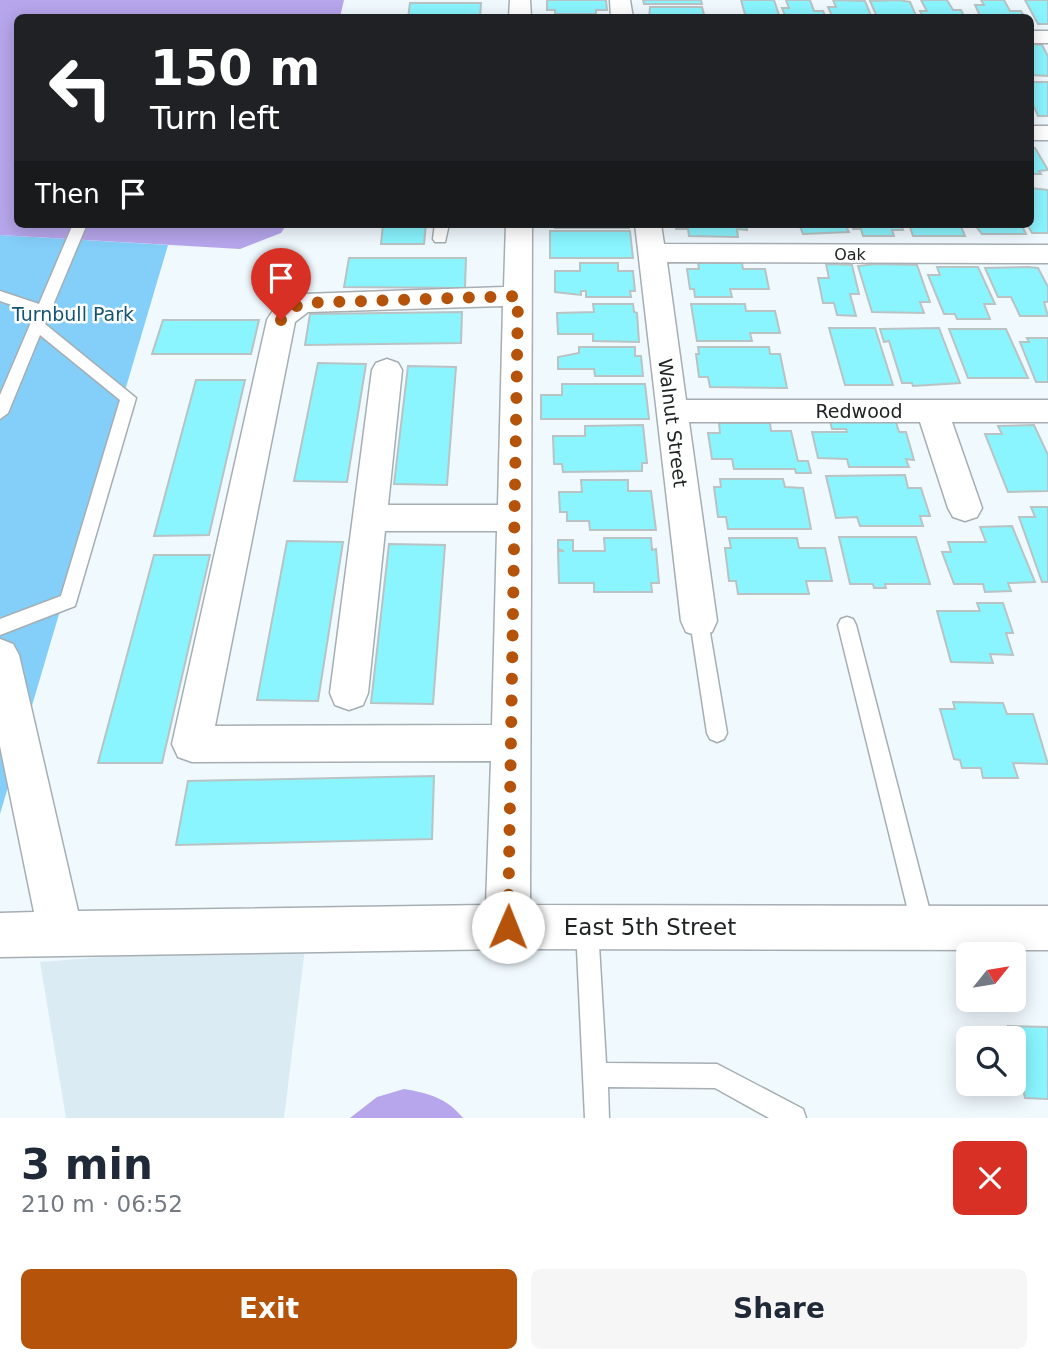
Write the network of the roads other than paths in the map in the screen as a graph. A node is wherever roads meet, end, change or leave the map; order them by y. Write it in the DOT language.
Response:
graph roads {
  1 [pos="78,228"];
  2 [pos="441,228"];
  3 [pos="519,228"];
  4 [pos="650,238"];
  5 [pos="440,239"];
  6 [pos="1048,254"];
  7 [pos="0,296"];
  8 [pos="518,296"];
  9 [pos="40,318"];
  10 [pos="387,370"];
  11 [pos="671,411"];
  12 [pos="932,411"];
  13 [pos="1048,411"];
  14 [pos="0,413"];
  15 [pos="965,508"];
  16 [pos="370,518"];
  17 [pos="514,518"];
  18 [pos="699,621"];
  19 [pos="847,625"];
  20 [pos="0,627"];
  21 [pos="0,655"];
  22 [pos="349,693"];
  23 [pos="717,733"];
  24 [pos="511,743"];
  25 [pos="508,927"];
  26 [pos="586,927"];
  27 [pos="923,928"];
  28 [pos="1048,928"];
  29 [pos="0,935"];
  30 [pos="61,935"];
  31 [pos="596,1075"];
  32 [pos="597,1118"];
  33 [pos="794,1118"];
  1 -- 9 [label="lane"];
  2 -- 5 [label="lane"];
  3 -- 8 [label="street"];
  4 -- 6 [label="street, Oak"];
  4 -- 11 [label="street, Walnut Street"];
  7 -- 9 [label="lane"];
  8 -- 17 [label="street"];
  8 -- 24 [label="street"];
  9 -- 14 [label="lane"];
  9 -- 20 [label="lane"];
  10 -- 16 [label="street"];
  11 -- 12 [label="street, Redwood"];
  11 -- 18 [label="street, Walnut Street"];
  12 -- 13 [label="street, Redwood"];
  12 -- 15 [label="street"];
  16 -- 17 [label="street"];
  16 -- 22 [label="street"];
  17 -- 24 [label="street"];
  18 -- 23 [label="lane"];
  19 -- 27 [label="lane"];
  21 -- 30 [label="street"];
  24 -- 25 [label="street"];
  25 -- 26 [label="street, East 5th Street"];
  25 -- 30 [label="street, East 5th Street"];
  26 -- 27 [label="street, East 5th Street"];
  26 -- 31 [label="lane"];
  27 -- 28 [label="street, East 5th Street"];
  29 -- 30 [label="street, East 5th Street"];
  31 -- 32 [label="lane"];
  31 -- 33 [label="lane"];
}
